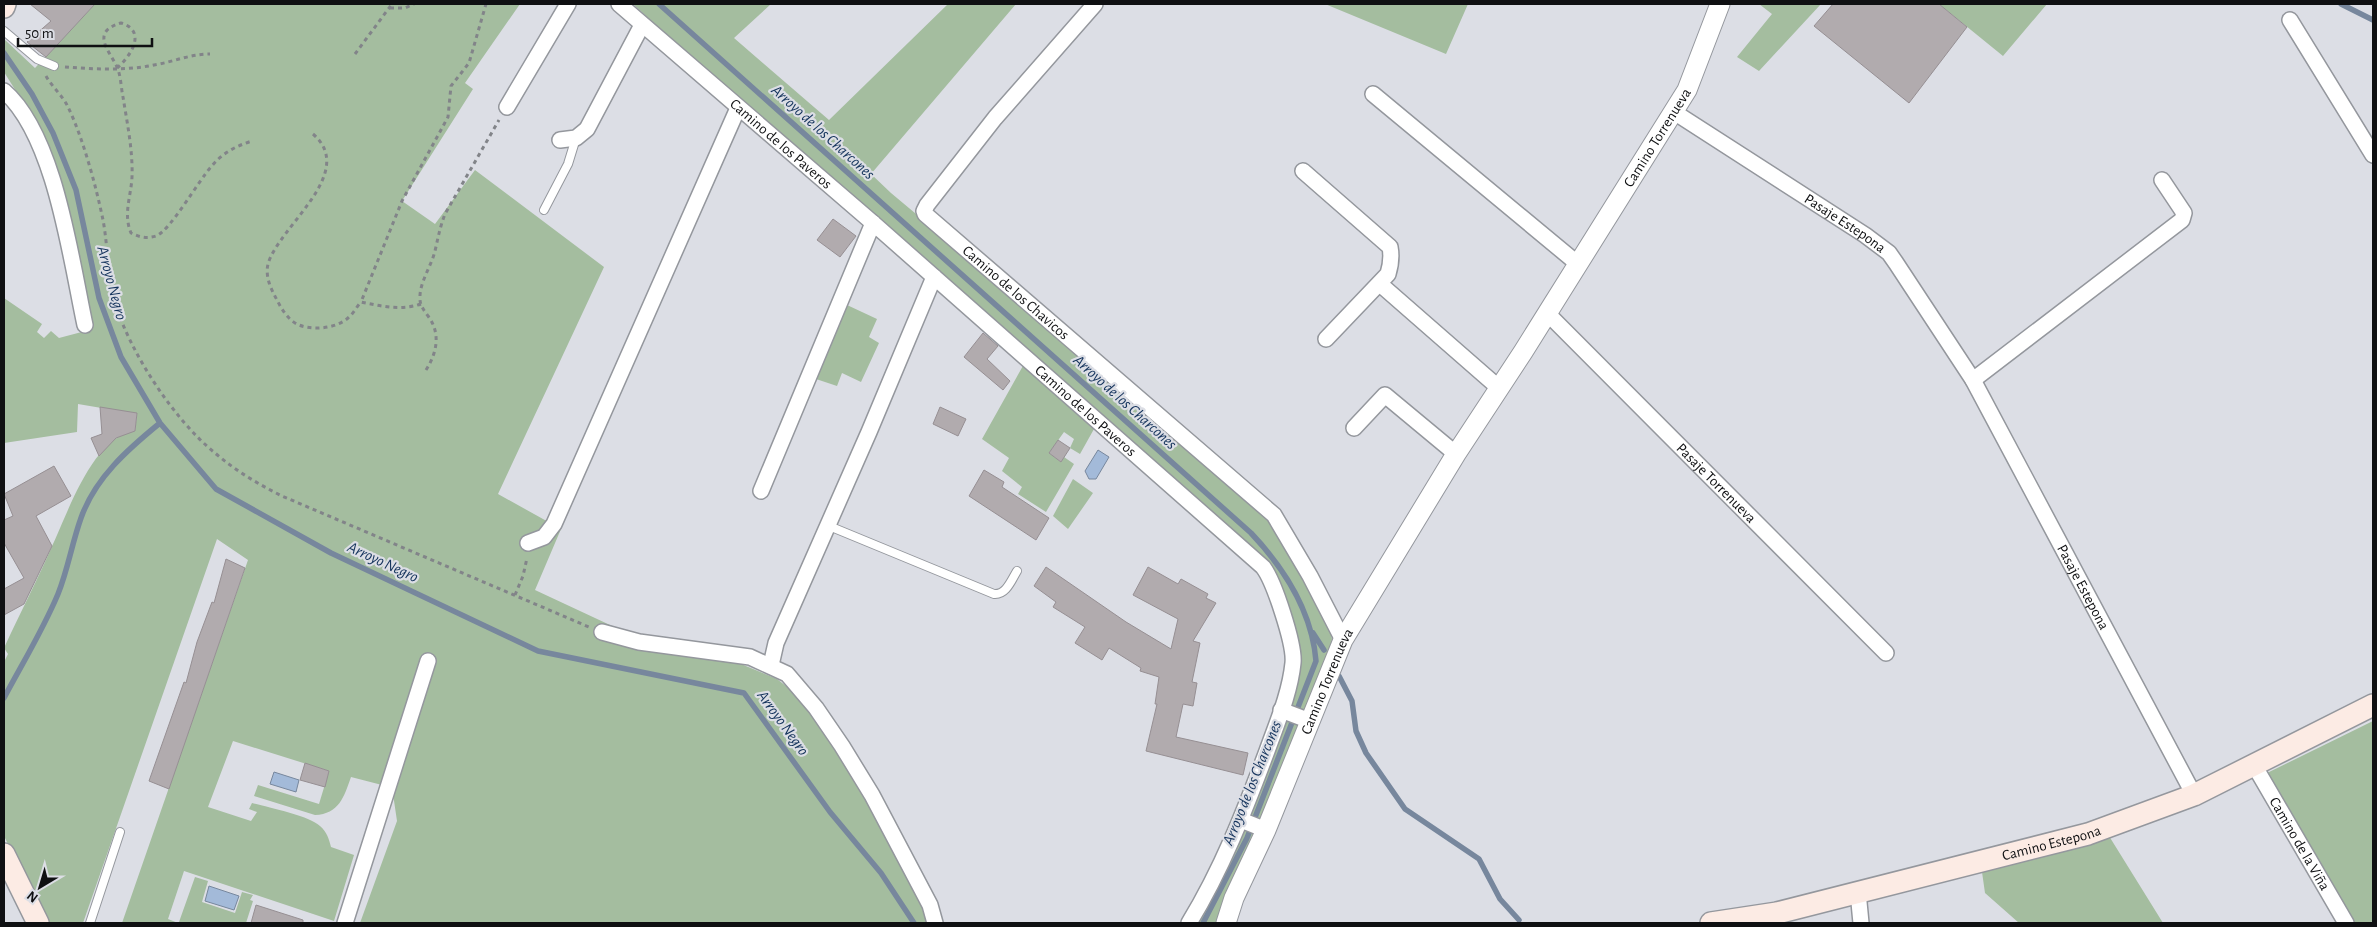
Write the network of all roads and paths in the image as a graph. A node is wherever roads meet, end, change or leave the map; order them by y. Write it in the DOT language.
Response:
graph roads {
  1 [pos="392,4"];
  2 [pos="414,4"];
  3 [pos="486,4"];
  4 [pos="568,4"];
  5 [pos="619,4"];
  6 [pos="1095,4"];
  7 [pos="1720,4"];
  8 [pos="390,8"];
  9 [pos="2290,20"];
  10 [pos="642,25"];
  11 [pos="4,32"];
  12 [pos="210,54"];
  13 [pos="355,54"];
  14 [pos="41,62"];
  15 [pos="54,66"];
  16 [pos="117,68"];
  17 [pos="4,91"];
  18 [pos="1373,94"];
  19 [pos="506,107"];
  20 [pos="738,108"];
  21 [pos="1674,112"];
  22 [pos="313,134"];
  23 [pos="576,138"];
  24 [pos="560,140"];
  25 [pos="252,141"];
  26 [pos="2373,155"];
  27 [pos="1302,170"];
  28 [pos="2162,180"];
  29 [pos="544,210"];
  30 [pos="873,223"];
  31 [pos="1578,264"];
  32 [pos="934,277"];
  33 [pos="1380,284"];
  34 [pos="361,302"];
  35 [pos="421,304"];
  36 [pos="1547,313"];
  37 [pos="85,325"];
  38 [pos="1326,339"];
  39 [pos="426,370"];
  40 [pos="1973,380"];
  41 [pos="1499,388"];
  42 [pos="1354,428"];
  43 [pos="1456,454"];
  44 [pos="761,491"];
  45 [pos="828,526"];
  46 [pos="528,543"];
  47 [pos="1017,571"];
  48 [pos="515,595"];
  49 [pos="602,632"];
  50 [pos="1343,640"];
  51 [pos="1886,653"];
  52 [pos="428,662"];
  53 [pos="771,665"];
  54 [pos="2373,705"];
  55 [pos="1284,711"];
  56 [pos="1306,720"];
  57 [pos="2254,765"];
  58 [pos="2194,795"];
  59 [pos="1253,825"];
  60 [pos="120,832"];
  61 [pos="4,854"];
  62 [pos="1859,909"];
  63 [pos="38,923"];
  64 [pos="90,923"];
  65 [pos="345,923"];
  66 [pos="935,923"];
  67 [pos="1189,923"];
  68 [pos="1226,923"];
  69 [pos="1711,923"];
  70 [pos="2346,923"];
  1 -- 8 [label="path"];
  2 -- 8 [label="path"];
  3 -- 34 [label="path"];
  4 -- 19 [label="street"];
  5 -- 10 [label="street, Camino de los Paveros"];
  6 -- 50 [label="street, Camino de los Chavicos"];
  7 -- 21 [label="street, Camino Torrenueva"];
  8 -- 13 [label="path"];
  9 -- 26 [label="street"];
  10 -- 20 [label="street, Camino de los Paveros"];
  10 -- 23 [label="street"];
  11 -- 14 [label="lane"];
  12 -- 16 [label="path"];
  14 -- 15 [label="lane"];
  14 -- 48 [label="path"];
  15 -- 16 [label="path"];
  16 -- 16 [label="path"];
  16 -- 25 [label="path"];
  17 -- 37 [label="street"];
  18 -- 31 [label="street"];
  19 -- 35 [label="path"];
  20 -- 30 [label="street, Camino de los Paveros"];
  20 -- 46 [label="street"];
  21 -- 31 [label="street, Camino Torrenueva"];
  21 -- 40 [label="street, Pasaje Estepona"];
  22 -- 34 [label="path"];
  23 -- 24 [label="street"];
  23 -- 29 [label="lane"];
  27 -- 33 [label="street"];
  28 -- 40 [label="street"];
  30 -- 32 [label="street, Camino de los Paveros"];
  30 -- 44 [label="street"];
  31 -- 36 [label="street, Camino Torrenueva"];
  32 -- 45 [label="street"];
  32 -- 55 [label="street, Camino de los Paveros"];
  33 -- 38 [label="street"];
  33 -- 41 [label="street"];
  34 -- 35 [label="path"];
  35 -- 39 [label="path"];
  36 -- 41 [label="street, Camino Torrenueva"];
  36 -- 51 [label="street, Pasaje Torrenueva"];
  40 -- 58 [label="street, Pasaje Estepona"];
  41 -- 43 [label="street, Camino Torrenueva"];
  42 -- 43 [label="street"];
  43 -- 50 [label="street, Camino Torrenueva"];
  45 -- 47 [label="lane"];
  45 -- 53 [label="street"];
  46 -- 48 [label="path"];
  48 -- 49 [label="path"];
  49 -- 53 [label="street"];
  50 -- 56 [label="street, Camino Torrenueva"];
  52 -- 65 [label="street"];
  53 -- 66 [label="street"];
  54 -- 57 [label="main road, Camino Estepona"];
  55 -- 56 [label="street"];
  55 -- 59 [label="street, Camino de los Paveros"];
  56 -- 59 [label="street, Camino Torrenueva"];
  57 -- 58 [label="main road, Camino Estepona"];
  57 -- 70 [label="street, Camino de la Viña"];
  58 -- 62 [label="main road, Camino Estepona"];
  59 -- 67 [label="street, Camino de los Paveros"];
  59 -- 68 [label="street, Camino Torrenueva"];
  60 -- 64 [label="lane"];
  61 -- 63 [label="main road"];
  62 -- 69 [label="main road, Camino Estepona"];
}
